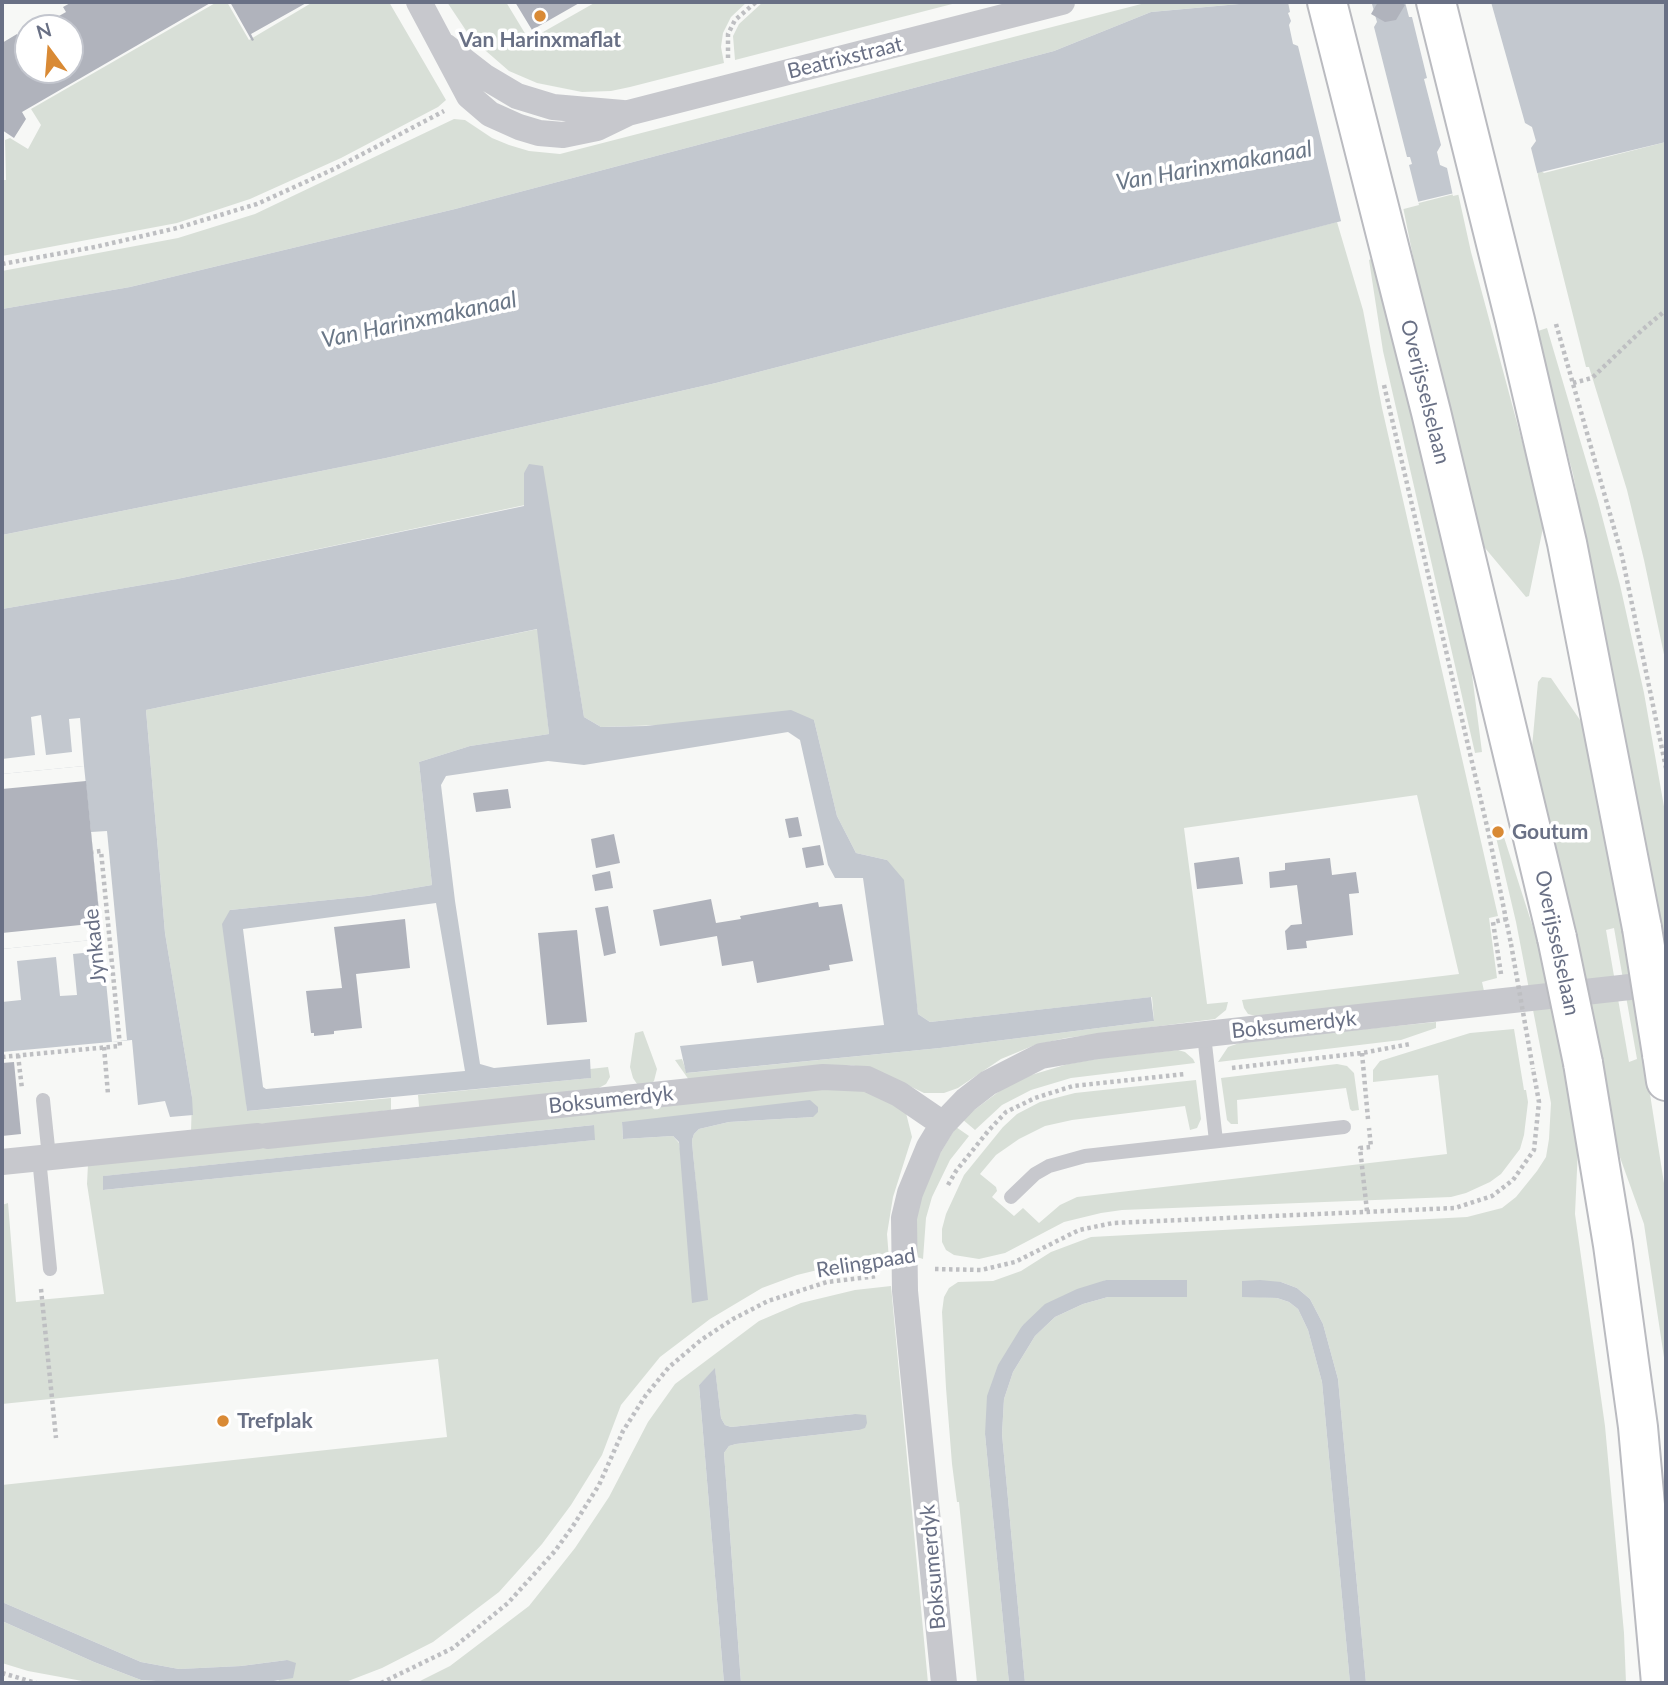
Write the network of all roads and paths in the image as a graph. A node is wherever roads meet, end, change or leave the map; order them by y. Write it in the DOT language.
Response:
graph roads {
  1 [pos="419,2"];
  2 [pos="755,2"];
  3 [pos="1062,2"];
  4 [pos="1327,2"];
  5 [pos="1436,2"];
  6 [pos="736,86"];
  7 [pos="456,104"];
  8 [pos="2,264"];
  9 [pos="1666,310"];
  10 [pos="1555,323"];
  11 [pos="1384,383"];
  12 [pos="1573,383"];
  13 [pos="1666,768"];
  14 [pos="93,852"];
  15 [pos="1507,919"];
  16 [pos="1501,978"];
  17 [pos="1666,983"];
  18 [pos="1525,1020"];
  19 [pos="1512,1021"];
  20 [pos="1204,1035"];
  21 [pos="1421,1041"];
  22 [pos="104,1047"];
  23 [pos="1362,1053"];
  24 [pos="2,1057"];
  25 [pos="1664,1068"];
  26 [pos="1208,1071"];
  27 [pos="108,1094"];
  28 [pos="43,1100"];
  29 [pos="943,1124"];
  30 [pos="1344,1127"];
  31 [pos="1216,1141"];
  32 [pos="44,1158"];
  33 [pos="2,1162"];
  34 [pos="1513,1180"];
  35 [pos="943,1196"];
  36 [pos="1011,1198"];
  37 [pos="1367,1211"];
  38 [pos="934,1257"];
  39 [pos="50,1269"];
  40 [pos="933,1269"];
  41 [pos="905,1272"];
  42 [pos="56,1438"];
  43 [pos="2,1673"];
  44 [pos="36,1683"];
  45 [pos="381,1683"];
  46 [pos="944,1683"];
  47 [pos="1661,1683"];
  1 -- 6 [label="street, Beatrixstraat"];
  2 -- 6 [label="path"];
  3 -- 6 [label="street, Beatrixstraat"];
  4 -- 47 [label="main road, Overijsselselaan, bridge"];
  5 -- 25 [label="main road, bridge"];
  7 -- 8 [label="path"];
  9 -- 12 [label="path"];
  10 -- 12 [label="path"];
  11 -- 15 [label="path, Overijsselselaan"];
  12 -- 13 [label="path"];
  14 -- 22 [label="path, Jynkade"];
  15 -- 16 [label="path"];
  15 -- 34 [label="path, Overijsselselaan, bridge"];
  17 -- 20 [label="street, Boksumerdyk"];
  18 -- 19 [label="path"];
  20 -- 26 [label="lane"];
  20 -- 29 [label="street, Boksumerdyk"];
  21 -- 23 [label="path"];
  22 -- 24 [label="path"];
  22 -- 27 [label="path"];
  23 -- 26 [label="path"];
  23 -- 37 [label="path"];
  26 -- 31 [label="lane"];
  26 -- 35 [label="path"];
  28 -- 32 [label="lane"];
  29 -- 32 [label="street, Boksumerdyk"];
  29 -- 41 [label="street, Boksumerdyk"];
  30 -- 31 [label="lane"];
  31 -- 36 [label="lane"];
  32 -- 33 [label="street, Boksumerdyk"];
  32 -- 39 [label="lane"];
  34 -- 37 [label="path, Relingpaad"];
  37 -- 40 [label="path, Relingpaad"];
  38 -- 40 [label="path"];
  39 -- 42 [label="path"];
  40 -- 41 [label="path, Relingpaad"];
  41 -- 45 [label="path, Relingpaad"];
  41 -- 46 [label="street, Boksumerdyk"];
  43 -- 44 [label="path"];
}
